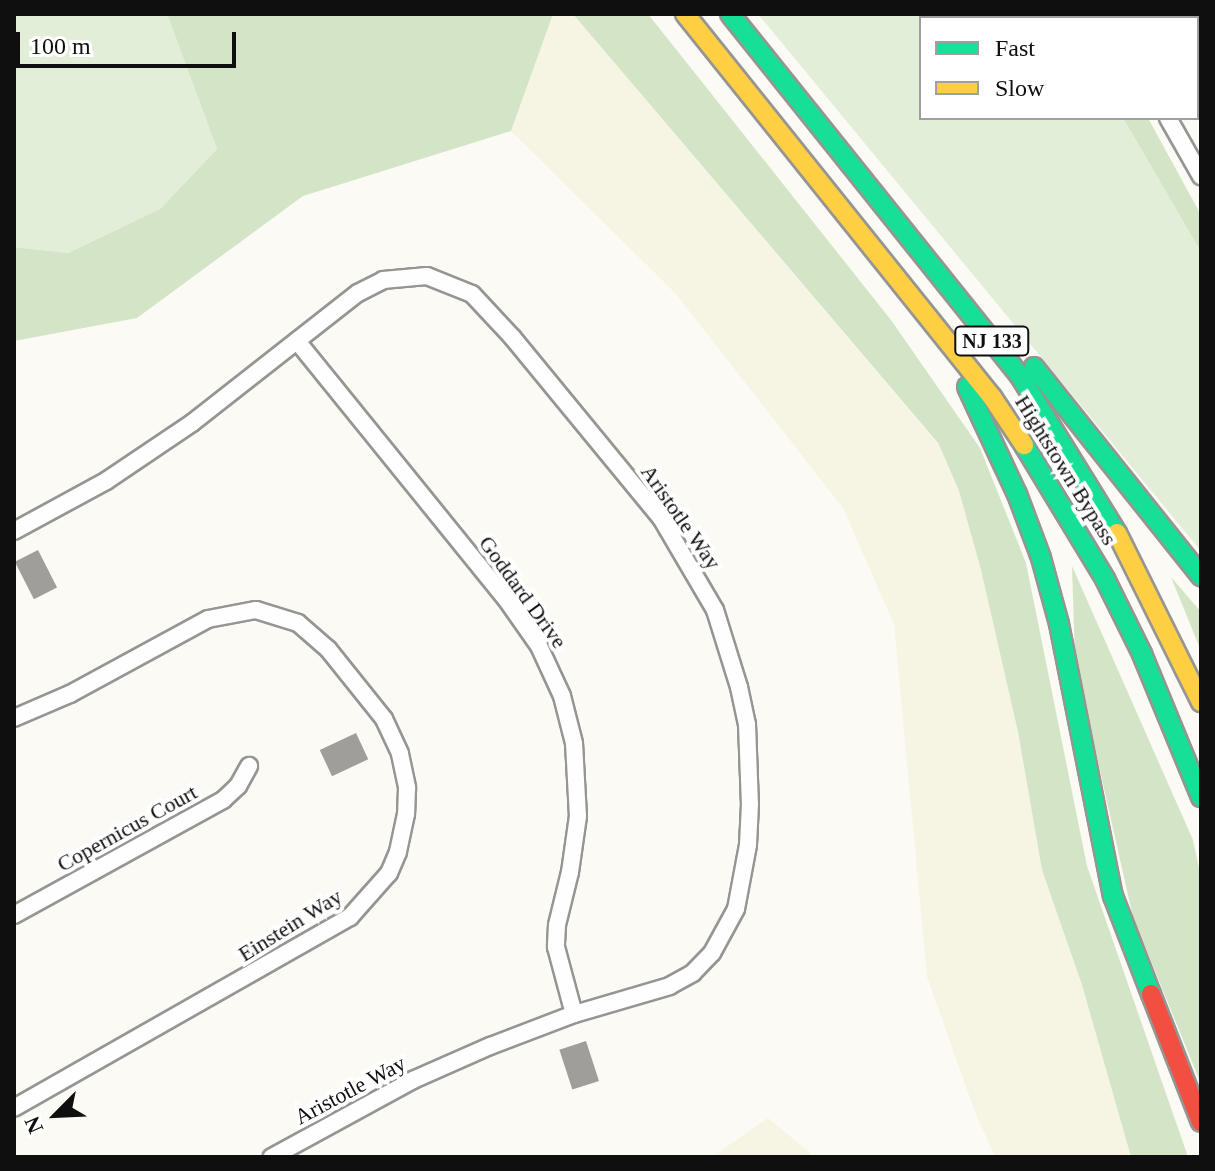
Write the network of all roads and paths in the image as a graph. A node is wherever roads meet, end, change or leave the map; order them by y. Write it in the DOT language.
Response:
graph roads {
  1 [pos="685,14"];
  2 [pos="730,14"];
  3 [pos="1169,120"];
  4 [pos="846,157"];
  5 [pos="1201,176"];
  6 [pos="895,276"];
  7 [pos="297,341"];
  8 [pos="14,531"];
  9 [pos="1201,576"];
  10 [pos="1201,702"];
  11 [pos="14,718"];
  12 [pos="249,766"];
  13 [pos="1201,797"];
  14 [pos="14,915"];
  15 [pos="574,1014"];
  16 [pos="14,1108"];
  17 [pos="1201,1122"];
  18 [pos="272,1157"];
  1 -- 6 [label="highway, Hightstown Bypass / NJ 133"];
  2 -- 4 [label="highway, Hightstown Bypass / NJ 133"];
  3 -- 5 [label="street"];
  4 -- 9 [label="highway"];
  4 -- 10 [label="highway, Hightstown Bypass / NJ 133"];
  6 -- 13 [label="highway, Hightstown Bypass / NJ 133"];
  6 -- 17 [label="highway"];
  7 -- 8 [label="street, Aristotle Way"];
  7 -- 15 [label="street, Goddard Drive"];
  7 -- 15 [label="street, Aristotle Way"];
  11 -- 16 [label="street, Einstein Way"];
  12 -- 14 [label="street, Copernicus Court"];
  15 -- 18 [label="street, Aristotle Way"];
}
